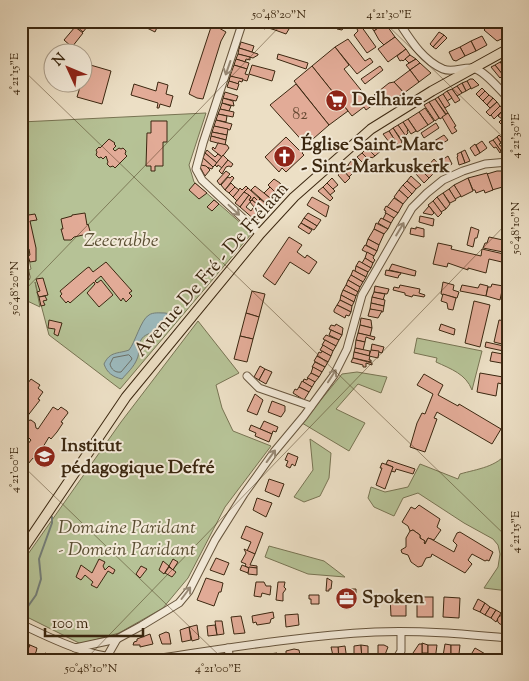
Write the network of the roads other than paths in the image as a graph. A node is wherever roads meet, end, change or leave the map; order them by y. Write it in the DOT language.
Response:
graph roads {
  1 [pos="243,21"];
  2 [pos="398,21"];
  3 [pos="508,49"];
  4 [pos="474,68"];
  5 [pos="508,98"];
  6 [pos="508,162"];
  7 [pos="260,234"];
  8 [pos="21,255"];
  9 [pos="26,277"];
  10 [pos="247,376"];
  11 [pos="311,406"];
  12 [pos="21,552"];
  13 [pos="21,624"];
  14 [pos="401,633"];
  15 [pos="508,638"];
  16 [pos="117,639"];
  17 [pos="75,648"];
  18 [pos="228,648"];
  19 [pos="105,658"];
  20 [pos="230,660"];
  21 [pos="396,660"];
  1 -- 7 [label="street, one-way"];
  2 -- 4 [label="street"];
  3 -- 4 [label="main road, Avenue De Fré - De Frélaan"];
  4 -- 5 [label="street"];
  4 -- 7 [label="main road, Avenue De Fré - De Frélaan"];
  11 -- 6 [label="street, one-way"];
  7 -- 12 [label="main road, Avenue De Fré - De Frélaan"];
  8 -- 9 [label="street"];
  10 -- 11 [label="street"];
  16 -- 11 [label="street, one-way"];
  13 -- 17 [label="street"];
  14 -- 15 [label="street"];
  14 -- 18 [label="street"];
  14 -- 21 [label="street"];
  16 -- 17 [label="street"];
  16 -- 19 [label="street"];
  17 -- 19 [label="street"];
  18 -- 19 [label="street"];
  18 -- 20 [label="street"];
}
